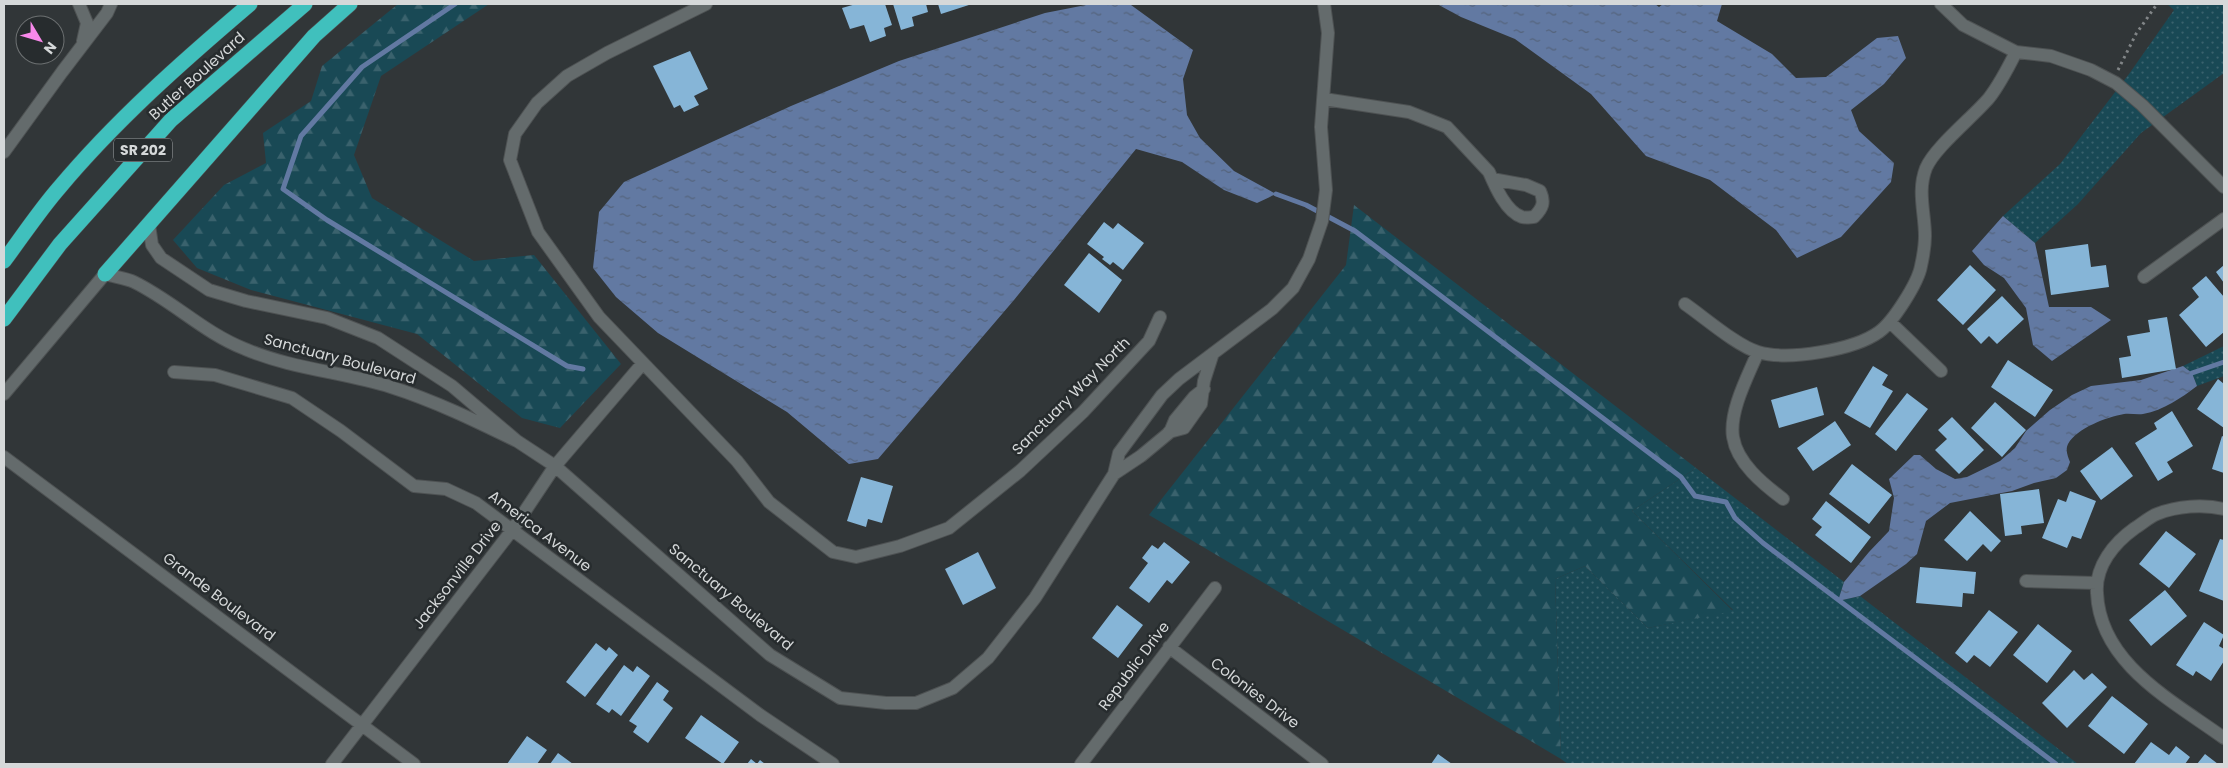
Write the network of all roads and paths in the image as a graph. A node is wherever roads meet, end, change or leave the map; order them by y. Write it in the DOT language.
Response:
graph roads {
  1 [pos="79,4"];
  2 [pos="111,4"];
  3 [pos="250,4"];
  4 [pos="306,4"];
  5 [pos="350,4"];
  6 [pos="706,4"];
  7 [pos="1324,4"];
  8 [pos="1941,4"];
  9 [pos="2157,4"];
  10 [pos="83,44"];
  11 [pos="2016,52"];
  12 [pos="2113,82"];
  13 [pos="1324,99"];
  14 [pos="4,152"];
  15 [pos="1492,179"];
  16 [pos="2224,187"];
  17 [pos="2224,219"];
  18 [pos="149,225"];
  19 [pos="4,261"];
  20 [pos="105,274"];
  21 [pos="2144,277"];
  22 [pos="1685,304"];
  23 [pos="1160,317"];
  24 [pos="4,319"];
  25 [pos="1890,322"];
  26 [pos="1758,352"];
  27 [pos="1212,356"];
  28 [pos="643,363"];
  29 [pos="1941,371"];
  30 [pos="174,372"];
  31 [pos="4,394"];
  32 [pos="517,441"];
  33 [pos="4,457"];
  34 [pos="555,466"];
  35 [pos="1114,474"];
  36 [pos="1783,499"];
  37 [pos="2224,509"];
  38 [pos="513,529"];
  39 [pos="2026,581"];
  40 [pos="2096,584"];
  41 [pos="1215,588"];
  42 [pos="1169,647"];
  43 [pos="362,724"];
  44 [pos="2224,738"];
  45 [pos="332,764"];
  46 [pos="414,764"];
  47 [pos="833,764"];
  48 [pos="1081,764"];
  49 [pos="1322,764"];
  1 -- 10 [label="street"];
  2 -- 10 [label="street"];
  3 -- 19 [label="highway, Butler Boulevard / SR 202"];
  4 -- 24 [label="highway, Butler Boulevard / SR 202"];
  5 -- 18 [label="highway"];
  6 -- 28 [label="street"];
  7 -- 13 [label="street, Sanctuary Boulevard"];
  8 -- 11 [label="street"];
  9 -- 12 [label="path"];
  10 -- 14 [label="street"];
  11 -- 12 [label="street"];
  11 -- 25 [label="street"];
  12 -- 16 [label="street"];
  13 -- 15 [label="street"];
  13 -- 27 [label="street, Sanctuary Boulevard"];
  17 -- 21 [label="street"];
  18 -- 20 [label="highway"];
  18 -- 32 [label="street, Sanctuary Boulevard"];
  20 -- 31 [label="street"];
  20 -- 32 [label="street, Sanctuary Boulevard"];
  22 -- 26 [label="street"];
  23 -- 28 [label="street, Sanctuary Way North"];
  25 -- 26 [label="street"];
  25 -- 29 [label="street"];
  26 -- 36 [label="street"];
  27 -- 35 [label="street, Sanctuary Boulevard"];
  27 -- 35 [label="street, Sanctuary Boulevard"];
  28 -- 34 [label="street, Jacksonville Drive"];
  30 -- 38 [label="street, America Avenue"];
  32 -- 34 [label="street, Sanctuary Boulevard"];
  33 -- 43 [label="street, Grande Boulevard"];
  34 -- 35 [label="street, Sanctuary Boulevard"];
  34 -- 38 [label="street, Jacksonville Drive"];
  37 -- 40 [label="street"];
  38 -- 43 [label="street, Jacksonville Drive"];
  38 -- 47 [label="street, America Avenue"];
  39 -- 40 [label="street"];
  40 -- 44 [label="street"];
  41 -- 42 [label="street, Republic Drive"];
  42 -- 48 [label="street, Republic Drive"];
  42 -- 49 [label="street, Colonies Drive"];
  43 -- 45 [label="street, Jacksonville Drive"];
  43 -- 46 [label="street, Grande Boulevard"];
}
